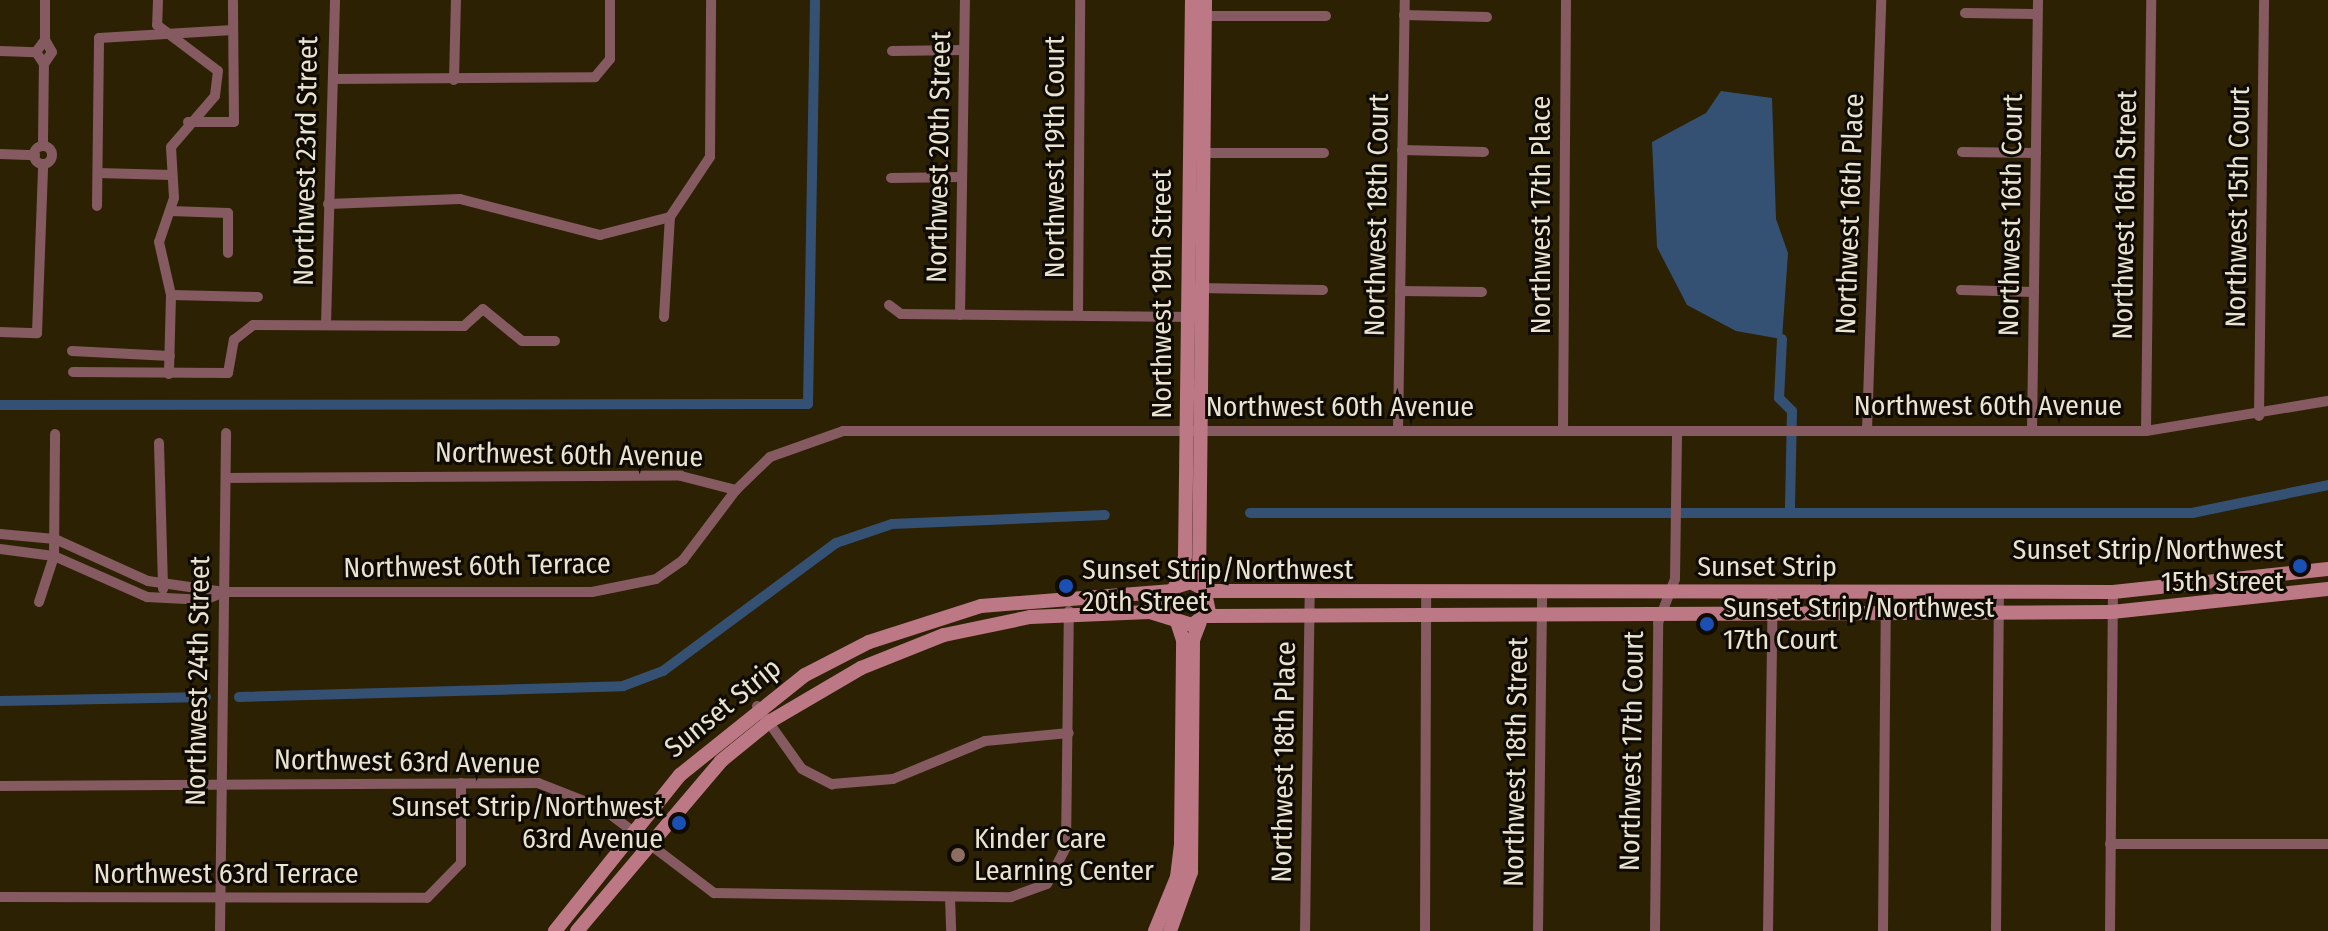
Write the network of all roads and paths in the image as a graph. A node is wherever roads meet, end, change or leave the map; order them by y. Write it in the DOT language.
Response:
graph roads {
  1 [pos="45,0"];
  2 [pos="158,0"];
  3 [pos="233,0"];
  4 [pos="335,0"];
  5 [pos="456,0"];
  6 [pos="610,0"];
  7 [pos="711,0"];
  8 [pos="965,0"];
  9 [pos="1080,0"];
  10 [pos="1192,0"];
  11 [pos="1205,0"];
  12 [pos="1405,0"];
  13 [pos="1566,0"];
  14 [pos="1881,0"];
  15 [pos="2038,0"];
  16 [pos="2151,0"];
  17 [pos="2264,0"];
  18 [pos="1965,13"];
  19 [pos="2037,14"];
  20 [pos="1404,15"];
  21 [pos="1198,16"];
  22 [pos="1326,16"];
  23 [pos="1487,17"];
  24 [pos="233,30"];
  25 [pos="167,36"];
  26 [pos="45,40"];
  27 [pos="964,50"];
  28 [pos="0,51"];
  29 [pos="892,51"];
  30 [pos="36,52"];
  31 [pos="44,64"];
  32 [pos="333,79"];
  33 [pos="454,80"];
  34 [pos="188,122"];
  35 [pos="43,141"];
  36 [pos="1402,150"];
  37 [pos="1196,152"];
  38 [pos="1484,152"];
  39 [pos="1962,152"];
  40 [pos="1324,153"];
  41 [pos="2036,153"];
  42 [pos="0,154"];
  43 [pos="35,155"];
  44 [pos="43,168"];
  45 [pos="98,173"];
  46 [pos="172,175"];
  47 [pos="962,177"];
  48 [pos="891,178"];
  49 [pos="328,204"];
  50 [pos="97,206"];
  51 [pos="170,211"];
  52 [pos="670,217"];
  53 [pos="228,253"];
  54 [pos="1196,288"];
  55 [pos="1323,290"];
  56 [pos="1961,290"];
  57 [pos="1400,291"];
  58 [pos="1482,292"];
  59 [pos="2034,292"];
  60 [pos="171,295"];
  61 [pos="258,297"];
  62 [pos="889,305"];
  63 [pos="960,315"];
  64 [pos="1078,315"];
  65 [pos="664,317"];
  66 [pos="1195,317"];
  67 [pos="326,324"];
  68 [pos="0,332"];
  69 [pos="555,341"];
  70 [pos="72,351"];
  71 [pos="170,356"];
  72 [pos="73,372"];
  73 [pos="169,374"];
  74 [pos="2328,401"];
  75 [pos="2259,416"];
  76 [pos="1867,430"];
  77 [pos="1398,431"];
  78 [pos="1563,431"];
  79 [pos="1677,431"];
  80 [pos="2032,431"];
  81 [pos="2146,431"];
  82 [pos="1194,432"];
  83 [pos="226,433"];
  84 [pos="55,434"];
  85 [pos="159,443"];
  86 [pos="226,478"];
  87 [pos="736,490"];
  88 [pos="0,534"];
  89 [pos="55,539"];
  90 [pos="0,549"];
  91 [pos="54,556"];
  92 [pos="2328,569"];
  93 [pos="2307,573"];
  94 [pos="162,584"];
  95 [pos="1174,588"];
  96 [pos="1203,588"];
  97 [pos="2328,589"];
  98 [pos="224,592"];
  99 [pos="2113,592"];
  100 [pos="2311,592"];
  101 [pos="1310,593"];
  102 [pos="1542,593"];
  103 [pos="1669,593"];
  104 [pos="1773,593"];
  105 [pos="1886,593"];
  106 [pos="1999,593"];
  107 [pos="1069,594"];
  108 [pos="1426,594"];
  109 [pos="163,599"];
  110 [pos="39,602"];
  111 [pos="1773,612"];
  112 [pos="1886,612"];
  113 [pos="2112,612"];
  114 [pos="1069,613"];
  115 [pos="1309,613"];
  116 [pos="1542,613"];
  117 [pos="1659,613"];
  118 [pos="1998,613"];
  119 [pos="1426,614"];
  120 [pos="1204,619"];
  121 [pos="1176,620"];
  122 [pos="869,642"];
  123 [pos="879,660"];
  124 [pos="757,706"];
  125 [pos="769,722"];
  126 [pos="1069,733"];
  127 [pos="461,783"];
  128 [pos="220,785"];
  129 [pos="0,786"];
  130 [pos="632,831"];
  131 [pos="648,843"];
  132 [pos="2110,844"];
  133 [pos="2328,844"];
  134 [pos="0,897"];
  135 [pos="950,897"];
  136 [pos="220,899"];
  137 [pos="1162,930"];
  138 [pos="220,931"];
  139 [pos="555,931"];
  140 [pos="577,931"];
  141 [pos="951,931"];
  142 [pos="1305,931"];
  143 [pos="1425,931"];
  144 [pos="1538,931"];
  145 [pos="1655,931"];
  146 [pos="1768,931"];
  147 [pos="1883,931"];
  148 [pos="1996,931"];
  149 [pos="2110,931"];
  1 -- 26 [label="street"];
  2 -- 25 [label="street"];
  3 -- 24 [label="street"];
  4 -- 32 [label="street, Northwest 23rd Street"];
  5 -- 33 [label="street"];
  6 -- 33 [label="street"];
  7 -- 52 [label="street"];
  8 -- 27 [label="street, Northwest 20th Street"];
  9 -- 64 [label="street, Northwest 19th Court"];
  10 -- 21 [label="street, Northwest 19th Street"];
  11 -- 21 [label="street, Northwest 19th Street"];
  12 -- 20 [label="street, Northwest 18th Court"];
  13 -- 78 [label="street, Northwest 17th Place"];
  14 -- 76 [label="street, Northwest 16th Place"];
  15 -- 19 [label="street, Northwest 16th Court"];
  16 -- 81 [label="street, Northwest 16th Street"];
  17 -- 75 [label="street, Northwest 15th Court"];
  18 -- 19 [label="street"];
  19 -- 41 [label="street, Northwest 16th Court"];
  20 -- 23 [label="street"];
  20 -- 36 [label="street, Northwest 18th Court"];
  21 -- 22 [label="street"];
  21 -- 37 [label="street, Northwest 19th Street"];
  24 -- 25 [label="street"];
  24 -- 34 [label="street"];
  25 -- 34 [label="street"];
  25 -- 45 [label="street"];
  26 -- 30 [label="street"];
  26 -- 31 [label="street"];
  27 -- 29 [label="street"];
  27 -- 47 [label="street, Northwest 20th Street"];
  28 -- 30 [label="street"];
  30 -- 31 [label="street"];
  31 -- 35 [label="street"];
  32 -- 33 [label="street"];
  32 -- 49 [label="street, Northwest 23rd Street"];
  34 -- 46 [label="street"];
  35 -- 43 [label="street"];
  35 -- 44 [label="street"];
  36 -- 38 [label="street"];
  36 -- 57 [label="street, Northwest 18th Court"];
  37 -- 40 [label="street"];
  37 -- 54 [label="street, Northwest 19th Street"];
  39 -- 41 [label="street"];
  41 -- 59 [label="street, Northwest 16th Court"];
  42 -- 43 [label="street"];
  43 -- 44 [label="street"];
  44 -- 68 [label="street"];
  45 -- 46 [label="street"];
  45 -- 50 [label="street"];
  46 -- 51 [label="street"];
  47 -- 48 [label="street"];
  47 -- 63 [label="street, Northwest 20th Street"];
  49 -- 52 [label="street"];
  49 -- 67 [label="street, Northwest 23rd Street"];
  51 -- 53 [label="street"];
  51 -- 60 [label="street"];
  52 -- 65 [label="street"];
  54 -- 55 [label="street"];
  54 -- 66 [label="street, Northwest 19th Street"];
  56 -- 59 [label="street"];
  57 -- 58 [label="street"];
  57 -- 77 [label="street, Northwest 18th Court"];
  59 -- 80 [label="street, Northwest 16th Court"];
  60 -- 61 [label="street"];
  60 -- 71 [label="street"];
  62 -- 63 [label="street"];
  63 -- 64 [label="street"];
  64 -- 66 [label="street"];
  66 -- 82 [label="street, Northwest 19th Street"];
  67 -- 69 [label="street"];
  67 -- 73 [label="street"];
  70 -- 71 [label="street"];
  71 -- 73 [label="street"];
  72 -- 73 [label="street"];
  74 -- 75 [label="street, Northwest 60th Avenue"];
  75 -- 81 [label="street, Northwest 60th Avenue"];
  76 -- 79 [label="street, Northwest 60th Avenue"];
  76 -- 80 [label="street, Northwest 60th Avenue"];
  77 -- 78 [label="street, Northwest 60th Avenue"];
  77 -- 82 [label="street, Northwest 60th Avenue"];
  78 -- 79 [label="street, Northwest 60th Avenue"];
  79 -- 103 [label="street, Northwest 17th Court"];
  80 -- 81 [label="street, Northwest 60th Avenue"];
  82 -- 87 [label="street, Northwest 60th Avenue"];
  82 -- 95 [label="street, Northwest 19th Street"];
  82 -- 96 [label="street, Northwest 19th Street"];
  83 -- 86 [label="street, Northwest 24th Street"];
  84 -- 89 [label="street"];
  85 -- 94 [label="street"];
  86 -- 87 [label="street, Northwest 60th Avenue"];
  86 -- 98 [label="street, Northwest 24th Street"];
  87 -- 98 [label="street, Northwest 60th Terrace"];
  88 -- 89 [label="street, Northwest 60th Terrace"];
  89 -- 91 [label="street"];
  89 -- 94 [label="street, Northwest 60th Terrace"];
  90 -- 91 [label="street, Northwest 60th Terrace"];
  91 -- 109 [label="street, Northwest 60th Terrace"];
  91 -- 110 [label="street"];
  92 -- 93 [label="street, Sunset Strip"];
  93 -- 99 [label="street, Sunset Strip"];
  93 -- 100 [label="street"];
  94 -- 98 [label="street, Northwest 60th Terrace"];
  94 -- 109 [label="street"];
  95 -- 96 [label="street, Sunset Strip"];
  95 -- 107 [label="street, Sunset Strip"];
  95 -- 121 [label="street, Northwest 19th Street"];
  96 -- 101 [label="street, Sunset Strip"];
  96 -- 120 [label="street, Northwest 19th Street"];
  97 -- 100 [label="street, Sunset Strip"];
  98 -- 109 [label="street, Northwest 60th Terrace"];
  98 -- 128 [label="street, Northwest 24th Street"];
  99 -- 106 [label="street, Sunset Strip"];
  99 -- 113 [label="street"];
  100 -- 113 [label="street, Sunset Strip"];
  101 -- 108 [label="street, Sunset Strip"];
  101 -- 115 [label="street, Northwest 18th Place"];
  102 -- 103 [label="street, Sunset Strip"];
  102 -- 108 [label="street, Sunset Strip"];
  102 -- 116 [label="street, Northwest 18th Street"];
  103 -- 104 [label="street, Sunset Strip"];
  103 -- 117 [label="street, Northwest 17th Court"];
  104 -- 105 [label="street, Sunset Strip"];
  104 -- 111 [label="street"];
  105 -- 106 [label="street, Sunset Strip"];
  105 -- 112 [label="street"];
  106 -- 118 [label="street"];
  107 -- 114 [label="street"];
  107 -- 122 [label="street, Sunset Strip"];
  108 -- 119 [label="street"];
  111 -- 112 [label="street, Sunset Strip"];
  111 -- 117 [label="street, Sunset Strip"];
  111 -- 146 [label="street"];
  112 -- 118 [label="street, Sunset Strip"];
  112 -- 147 [label="street"];
  113 -- 118 [label="street, Sunset Strip"];
  113 -- 132 [label="street"];
  114 -- 121 [label="street, Sunset Strip"];
  114 -- 123 [label="street, Sunset Strip"];
  114 -- 126 [label="street"];
  115 -- 119 [label="street, Sunset Strip"];
  115 -- 120 [label="street, Sunset Strip"];
  115 -- 142 [label="street, Northwest 18th Place"];
  116 -- 117 [label="street, Sunset Strip"];
  116 -- 119 [label="street, Sunset Strip"];
  116 -- 144 [label="street, Northwest 18th Street"];
  117 -- 145 [label="street, Northwest 17th Court"];
  118 -- 148 [label="street"];
  119 -- 143 [label="street"];
  120 -- 121 [label="street, Sunset Strip"];
  120 -- 137 [label="street"];
  121 -- 137 [label="street"];
  122 -- 123 [label="street"];
  122 -- 124 [label="street, Sunset Strip"];
  123 -- 125 [label="street, Sunset Strip"];
  124 -- 125 [label="street"];
  124 -- 130 [label="street, Sunset Strip"];
  125 -- 126 [label="street"];
  125 -- 131 [label="street, Sunset Strip"];
  126 -- 135 [label="street, Northwest 63rd Avenue"];
  127 -- 128 [label="street, Northwest 63rd Avenue"];
  127 -- 130 [label="street, Northwest 63rd Avenue"];
  127 -- 136 [label="street, Northwest 63rd Terrace"];
  128 -- 129 [label="street, Northwest 63rd Avenue"];
  128 -- 136 [label="street, Northwest 24th Street"];
  130 -- 131 [label="street, Northwest 63rd Avenue"];
  130 -- 139 [label="street, Sunset Strip"];
  131 -- 135 [label="street, Northwest 63rd Avenue"];
  131 -- 140 [label="street, Sunset Strip"];
  132 -- 133 [label="street"];
  132 -- 149 [label="street"];
  134 -- 136 [label="street, Northwest 63rd Terrace"];
  135 -- 141 [label="street"];
  136 -- 138 [label="street, Northwest 24th Street"];
}
